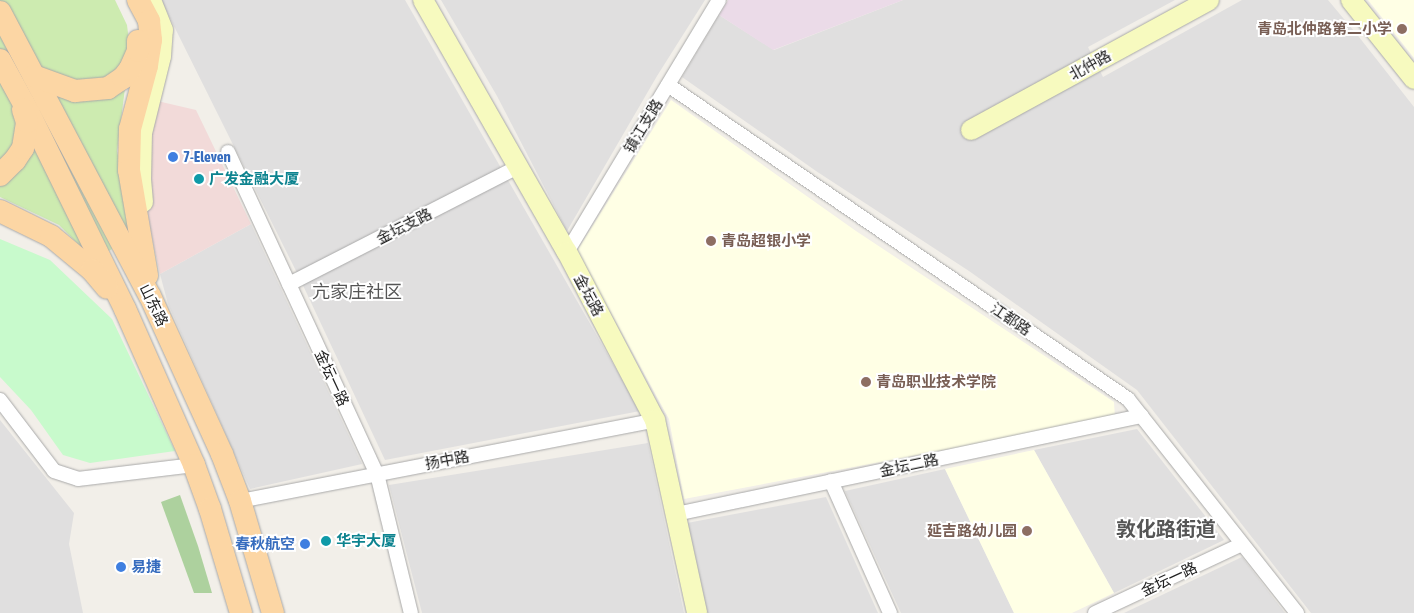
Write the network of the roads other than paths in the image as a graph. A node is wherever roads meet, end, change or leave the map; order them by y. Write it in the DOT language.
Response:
graph roads {
  1 [pos="126,0"];
  2 [pos="138,0"];
  3 [pos="152,0"];
  4 [pos="423,0"];
  5 [pos="719,0"];
  6 [pos="1209,0"];
  7 [pos="1351,0"];
  8 [pos="0,12"];
  9 [pos="0,60"];
  10 [pos="34,76"];
  11 [pos="1414,79"];
  12 [pos="668,85"];
  13 [pos="20,97"];
  14 [pos="971,130"];
  15 [pos="228,152"];
  16 [pos="518,167"];
  17 [pos="0,175"];
  18 [pos="0,211"];
  19 [pos="0,222"];
  20 [pos="567,252"];
  21 [pos="85,265"];
  22 [pos="289,284"];
  23 [pos="150,296"];
  24 [pos="125,309"];
  25 [pos="0,400"];
  26 [pos="1142,416"];
  27 [pos="655,420"];
  28 [pos="194,466"];
  29 [pos="376,474"];
  30 [pos="831,482"];
  31 [pos="240,501"];
  32 [pos="676,514"];
  33 [pos="1242,544"];
  34 [pos="238,612"];
  35 [pos="273,613"];
  36 [pos="410,613"];
  37 [pos="697,613"];
  38 [pos="890,613"];
  39 [pos="1095,613"];
  40 [pos="1297,613"];
  1 -- 10 [label="main road"];
  2 -- 23 [label="main road"];
  3 -- 23 [label="street"];
  4 -- 16 [label="street, 金坛路"];
  5 -- 12 [label="street, 镇江支路"];
  6 -- 14 [label="street, 北仲路"];
  7 -- 11 [label="street"];
  8 -- 10 [label="main road, 山东路"];
  9 -- 13 [label="main road, 山东路"];
  10 -- 23 [label="main road, 山东路"];
  12 -- 20 [label="street, 镇江支路"];
  12 -- 26 [label="street, 江都路"];
  13 -- 17 [label="main road"];
  13 -- 24 [label="main road, 山东路"];
  15 -- 22 [label="street, 金坛一路"];
  16 -- 20 [label="street, 金坛路"];
  16 -- 22 [label="street, 金坛支路"];
  18 -- 21 [label="main road"];
  19 -- 21 [label="street"];
  20 -- 27 [label="street, 金坛路"];
  21 -- 24 [label="main road"];
  22 -- 29 [label="street, 金坛一路"];
  23 -- 31 [label="main road, 山东路"];
  24 -- 28 [label="main road, 山东路"];
  25 -- 28 [label="street"];
  26 -- 30 [label="street, 金坛二路"];
  26 -- 33 [label="street, 江都路"];
  27 -- 29 [label="street, 扬中路"];
  27 -- 32 [label="street, 金坛路"];
  28 -- 34 [label="main road, 山东路"];
  29 -- 31 [label="street, 扬中路"];
  29 -- 36 [label="street, 金坛一路"];
  30 -- 32 [label="street, 金坛二路"];
  30 -- 38 [label="street"];
  31 -- 35 [label="main road, 山东路"];
  32 -- 37 [label="street, 金坛路"];
  33 -- 39 [label="street, 金坛一路"];
  33 -- 40 [label="street, 江都路"];
}
